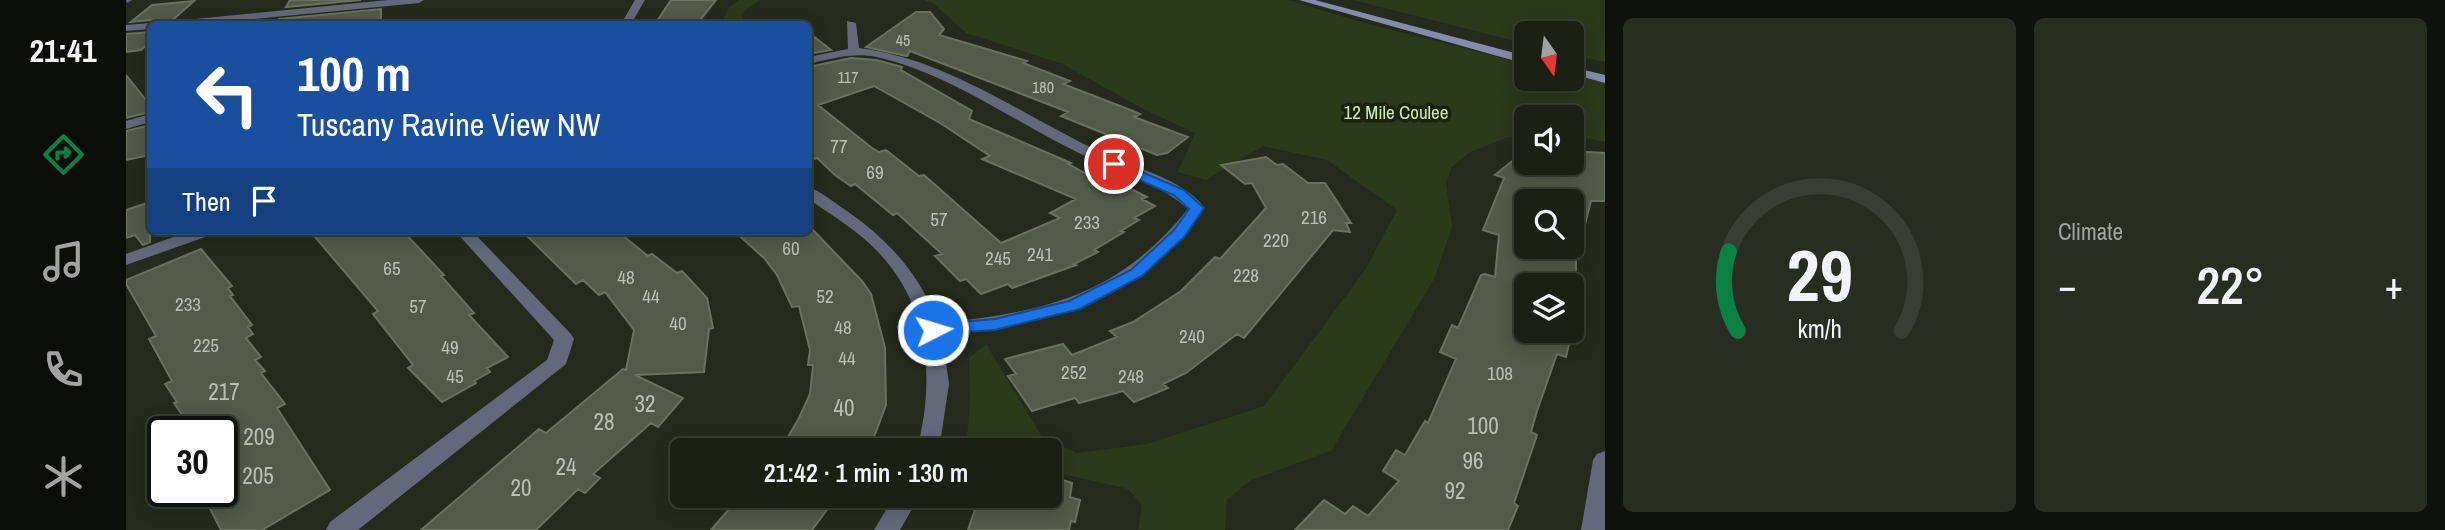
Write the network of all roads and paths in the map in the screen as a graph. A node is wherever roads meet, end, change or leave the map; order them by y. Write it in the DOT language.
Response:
graph roads {
  1 [pos="419,0"];
  2 [pos="640,0"];
  3 [pos="1304,0"];
  4 [pos="1341,0"];
  5 [pos="206,21"];
  6 [pos="628,21"];
  7 [pos="851,23"];
  8 [pos="147,26"];
  9 [pos="126,28"];
  10 [pos="1514,45"];
  11 [pos="854,51"];
  12 [pos="1514,57"];
  13 [pos="812,60"];
  14 [pos="1584,61"];
  15 [pos="1605,66"];
  16 [pos="1584,74"];
  17 [pos="1605,79"];
  18 [pos="147,119"];
  19 [pos="126,125"];
  20 [pos="812,195"];
  21 [pos="194,235"];
  22 [pos="467,235"];
  23 [pos="126,260"];
  24 [pos="933,330"];
  25 [pos="931,438"];
  26 [pos="1605,460"];
  27 [pos="900,508"];
  28 [pos="340,530"];
  29 [pos="887,530"];
  30 [pos="1594,530"];
  1 -- 5 [label="street"];
  2 -- 6 [label="street"];
  3 -- 12 [label="street"];
  4 -- 10 [label="street"];
  7 -- 11 [label="street"];
  8 -- 9 [label="street"];
  11 -- 13 [label="street"];
  11 -- 24 [label="street"];
  14 -- 15 [label="street"];
  16 -- 17 [label="street"];
  18 -- 19 [label="street"];
  20 -- 24 [label="street"];
  21 -- 23 [label="street"];
  22 -- 28 [label="street"];
  24 -- 25 [label="street"];
  26 -- 30 [label="street"];
  27 -- 29 [label="street"];
}
